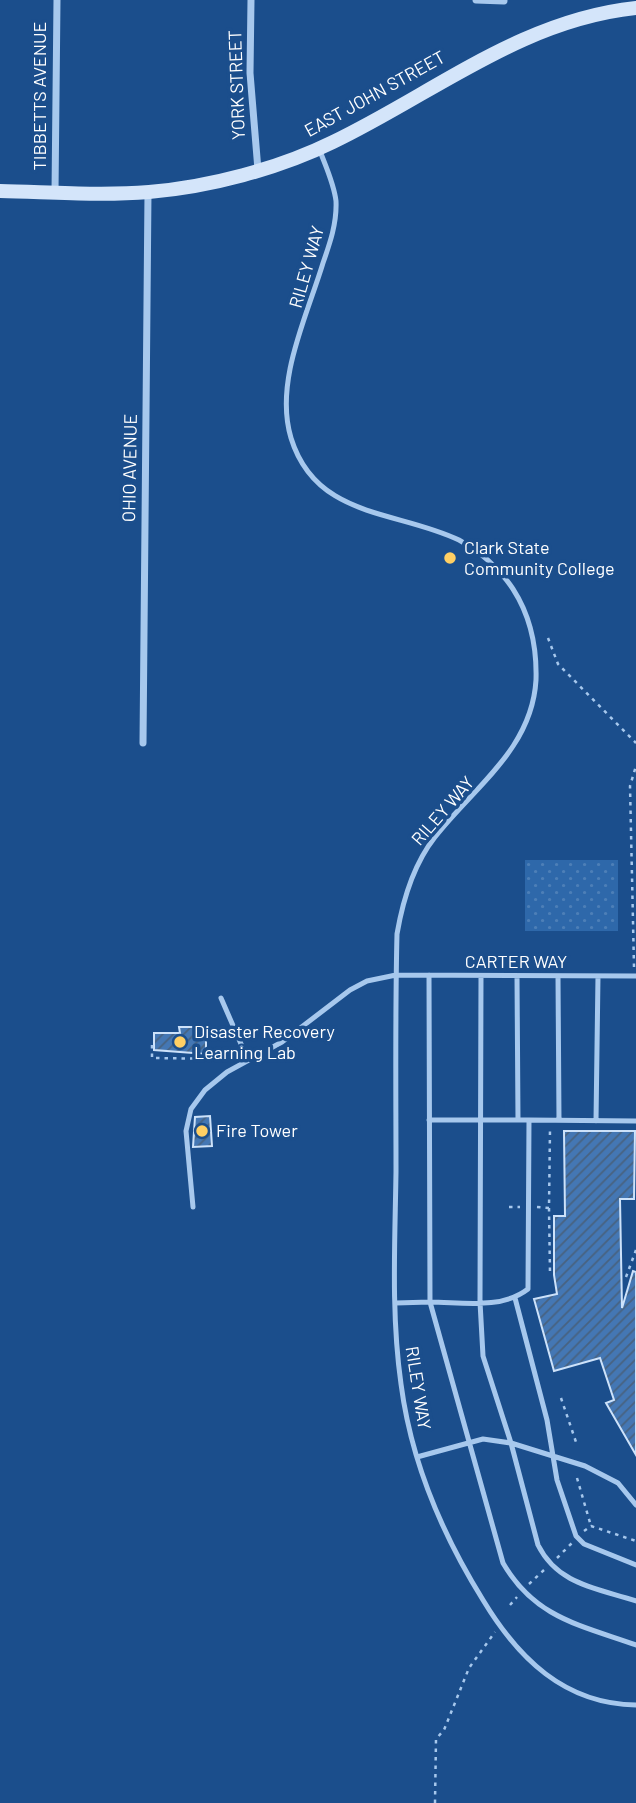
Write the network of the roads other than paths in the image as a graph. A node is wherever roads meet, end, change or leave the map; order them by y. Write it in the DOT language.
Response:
graph roads {
  1 [pos="57,0"];
  2 [pos="251,0"];
  3 [pos="476,0"];
  4 [pos="504,1"];
  5 [pos="636,8"];
  6 [pos="319,148"];
  7 [pos="258,170"];
  8 [pos="0,191"];
  9 [pos="55,192"];
  10 [pos="148,192"];
  11 [pos="143,743"];
  12 [pos="396,975"];
  13 [pos="429,975"];
  14 [pos="481,976"];
  15 [pos="517,976"];
  16 [pos="558,976"];
  17 [pos="598,976"];
  18 [pos="636,976"];
  19 [pos="221,998"];
  20 [pos="248,1060"];
  21 [pos="429,1120"];
  22 [pos="479,1120"];
  23 [pos="518,1120"];
  24 [pos="529,1120"];
  25 [pos="559,1120"];
  26 [pos="596,1121"];
  27 [pos="636,1122"];
  28 [pos="193,1207"];
  29 [pos="515,1298"];
  30 [pos="430,1302"];
  31 [pos="481,1302"];
  32 [pos="396,1303"];
  33 [pos="468,1443"];
  34 [pos="511,1443"];
  35 [pos="417,1457"];
  36 [pos="552,1457"];
  37 [pos="636,1505"];
  38 [pos="636,1564"];
  39 [pos="636,1601"];
  40 [pos="636,1645"];
  41 [pos="636,1705"];
  1 -- 9 [label="street, TIBBETTS AVENUE"];
  2 -- 7 [label="street, YORK STREET"];
  3 -- 4 [label="street"];
  5 -- 6 [label="street, EAST JOHN STREET"];
  6 -- 7 [label="street, EAST JOHN STREET"];
  6 -- 12 [label="lane, RILEY WAY"];
  7 -- 10 [label="street, EAST JOHN STREET"];
  8 -- 9 [label="street, EAST JOHN STREET"];
  9 -- 10 [label="street, EAST JOHN STREET"];
  10 -- 11 [label="street, OHIO AVENUE"];
  12 -- 13 [label="lane, CARTER WAY"];
  12 -- 20 [label="lane, CARTER WAY"];
  12 -- 32 [label="lane, RILEY WAY"];
  13 -- 14 [label="lane, CARTER WAY"];
  13 -- 21 [label="lane"];
  14 -- 15 [label="lane, CARTER WAY"];
  14 -- 22 [label="lane"];
  15 -- 16 [label="lane, CARTER WAY"];
  15 -- 23 [label="lane"];
  16 -- 17 [label="lane, CARTER WAY"];
  16 -- 25 [label="lane"];
  17 -- 18 [label="lane, CARTER WAY"];
  17 -- 26 [label="lane"];
  19 -- 20 [label="lane"];
  20 -- 28 [label="lane, CARTER WAY"];
  21 -- 22 [label="lane"];
  21 -- 30 [label="lane"];
  22 -- 23 [label="lane"];
  22 -- 31 [label="lane"];
  23 -- 24 [label="lane"];
  24 -- 25 [label="lane"];
  24 -- 29 [label="lane"];
  25 -- 26 [label="lane"];
  26 -- 27 [label="lane"];
  29 -- 31 [label="lane"];
  29 -- 36 [label="lane"];
  30 -- 31 [label="lane"];
  30 -- 32 [label="lane"];
  30 -- 33 [label="lane"];
  31 -- 34 [label="lane"];
  32 -- 35 [label="lane, RILEY WAY"];
  33 -- 34 [label="lane"];
  33 -- 35 [label="lane"];
  33 -- 40 [label="lane"];
  34 -- 36 [label="lane"];
  34 -- 39 [label="lane"];
  35 -- 41 [label="lane, RILEY WAY"];
  36 -- 37 [label="lane"];
  36 -- 38 [label="lane"];
}
